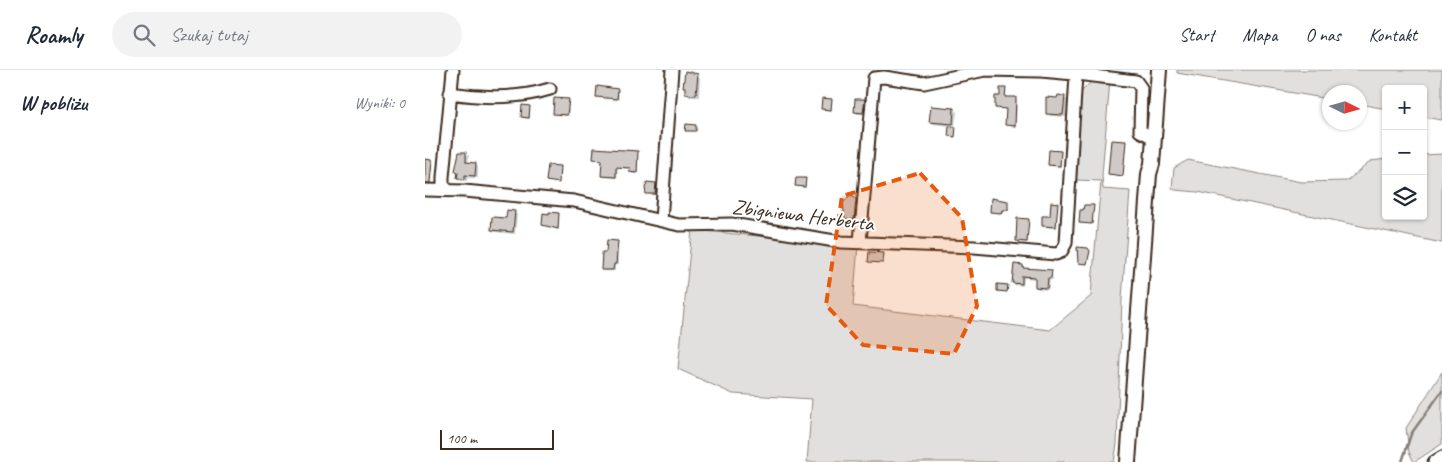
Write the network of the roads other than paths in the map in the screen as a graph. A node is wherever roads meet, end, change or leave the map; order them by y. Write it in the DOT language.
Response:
graph roads {
  1 [pos="453,70"];
  2 [pos="673,70"];
  3 [pos="1159,70"];
  4 [pos="1082,73"];
  5 [pos="549,89"];
  6 [pos="450,93"];
  7 [pos="1154,138"];
  8 [pos="425,190"];
  9 [pos="448,190"];
  10 [pos="661,220"];
  11 [pos="860,242"];
  12 [pos="1442,457"];
  13 [pos="1128,462"];
  14 [pos="1435,462"];
  1 -- 6 [label="street"];
  2 -- 10 [label="street"];
  3 -- 7 [label="main road"];
  4 -- 7 [label="street"];
  4 -- 11 [label="street"];
  4 -- 11 [label="street, Zbigniewa Herberta"];
  5 -- 6 [label="street"];
  6 -- 9 [label="street"];
  7 -- 13 [label="main road"];
  8 -- 9 [label="street, Zbigniewa Herberta"];
  9 -- 10 [label="street, Zbigniewa Herberta"];
  10 -- 11 [label="street, Zbigniewa Herberta"];
  12 -- 14 [label="street"];
}
